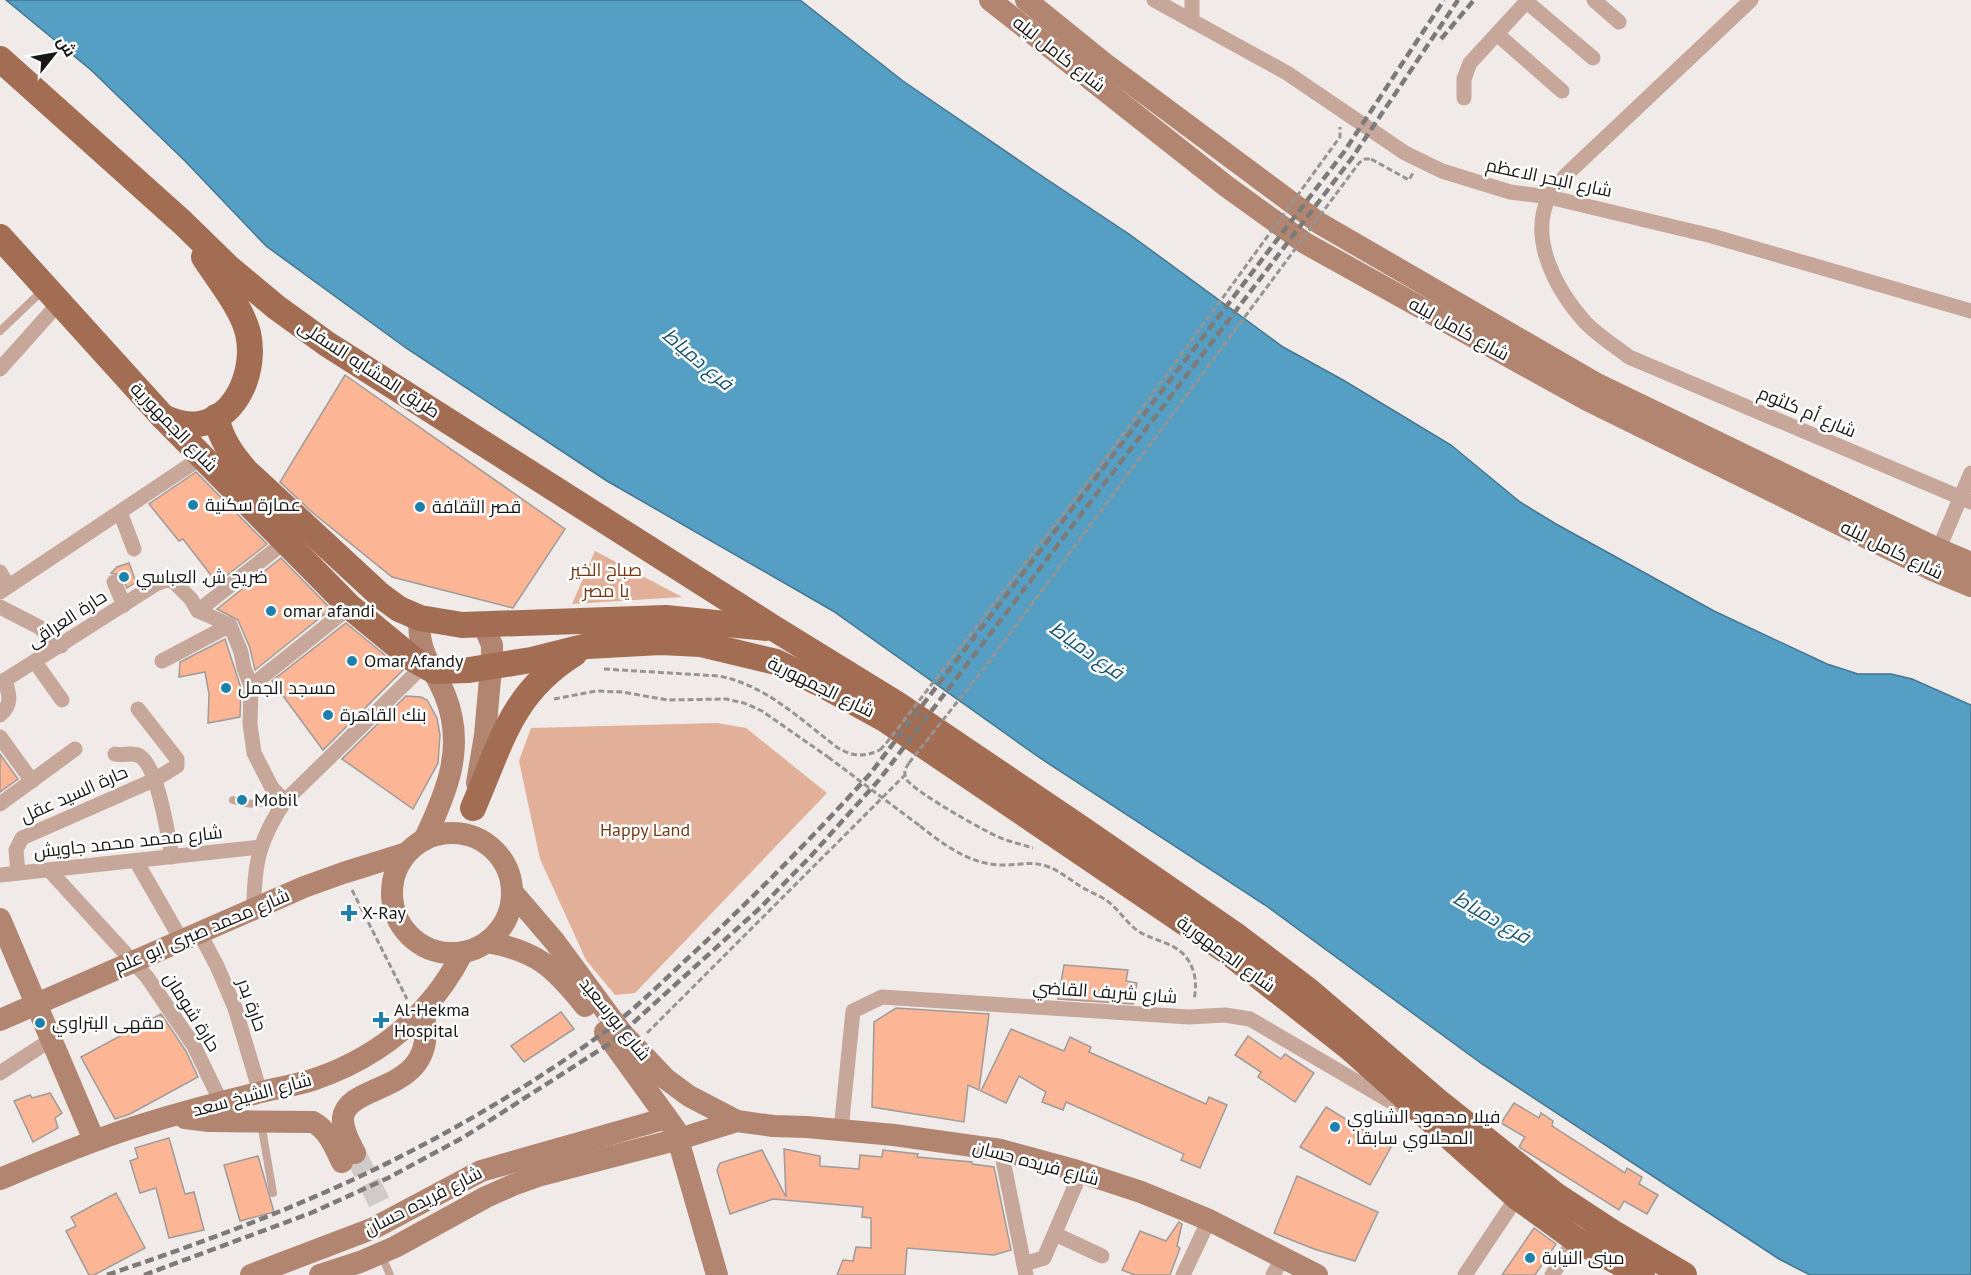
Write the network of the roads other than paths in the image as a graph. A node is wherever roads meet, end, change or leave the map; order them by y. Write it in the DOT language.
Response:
graph roads {
  1 [pos="990,0"];
  2 [pos="1026,0"];
  3 [pos="1154,0"];
  4 [pos="1192,0"];
  5 [pos="1594,0"];
  6 [pos="1751,0"];
  7 [pos="1528,1"];
  8 [pos="1192,21"];
  9 [pos="1619,22"];
  10 [pos="1497,34"];
  11 [pos="1593,58"];
  12 [pos="0,59"];
  13 [pos="1562,92"];
  14 [pos="1464,98"];
  15 [pos="1549,197"];
  16 [pos="183,223"];
  17 [pos="0,237"];
  18 [pos="52,296"];
  19 [pos="1971,311"];
  20 [pos="0,331"];
  21 [pos="0,369"];
  22 [pos="163,417"];
  23 [pos="216,417"];
  24 [pos="202,457"];
  25 [pos="1971,473"];
  26 [pos="1966,501"];
  27 [pos="120,512"];
  28 [pos="286,541"];
  29 [pos="135,549"];
  30 [pos="1934,559"];
  31 [pos="1971,562"];
  32 [pos="0,572"];
  33 [pos="114,582"];
  34 [pos="1971,586"];
  35 [pos="4,589"];
  36 [pos="124,605"];
  37 [pos="0,607"];
  38 [pos="350,607"];
  39 [pos="198,611"];
  40 [pos="420,618"];
  41 [pos="483,624"];
  42 [pos="230,626"];
  43 [pos="775,629"];
  44 [pos="61,646"];
  45 [pos="587,646"];
  46 [pos="162,661"];
  47 [pos="35,662"];
  48 [pos="490,667"];
  49 [pos="429,668"];
  50 [pos="2,678"];
  51 [pos="251,686"];
  52 [pos="62,700"];
  53 [pos="138,709"];
  54 [pos="0,715"];
  55 [pos="0,737"];
  56 [pos="75,748"];
  57 [pos="115,754"];
  58 [pos="154,780"];
  59 [pos="32,781"];
  60 [pos="282,799"];
  61 [pos="233,800"];
  62 [pos="0,804"];
  63 [pos="473,808"];
  64 [pos="469,835"];
  65 [pos="260,847"];
  66 [pos="415,847"];
  67 [pos="172,856"];
  68 [pos="136,861"];
  69 [pos="49,870"];
  70 [pos="18,873"];
  71 [pos="0,875"];
  72 [pos="513,893"];
  73 [pos="254,908"];
  74 [pos="0,919"];
  75 [pos="191,937"];
  76 [pos="487,942"];
  77 [pos="463,952"];
  78 [pos="134,960"];
  79 [pos="37,1004"];
  80 [pos="420,1015"];
  81 [pos="0,1020"];
  82 [pos="52,1039"];
  83 [pos="0,1073"];
  84 [pos="260,1092"];
  85 [pos="221,1102"];
  86 [pos="174,1116"];
  87 [pos="667,1118"];
  88 [pos="261,1121"];
  89 [pos="737,1121"];
  90 [pos="842,1130"];
  91 [pos="1446,1134"];
  92 [pos="679,1139"];
  93 [pos="94,1140"];
  94 [pos="1001,1150"];
  95 [pos="1081,1173"];
  96 [pos="0,1179"];
  97 [pos="273,1193"];
  98 [pos="1517,1197"];
  99 [pos="1209,1220"];
  100 [pos="1055,1234"];
  101 [pos="1575,1239"];
  102 [pos="380,1253"];
  103 [pos="1102,1256"];
  104 [pos="1278,1266"];
  105 [pos="1025,1269"];
  106 [pos="323,1274"];
  107 [pos="251,1275"];
  108 [pos="390,1275"];
  109 [pos="717,1275"];
  110 [pos="1183,1275"];
  111 [pos="1317,1275"];
  112 [pos="1465,1275"];
  113 [pos="1552,1275"];
  114 [pos="1642,1275"];
  115 [pos="1684,1275"];
  1 -- 30 [label="main road, شارع كامل ليله"];
  2 -- 30 [label="main road, شارع كامل ليله"];
  3 -- 8 [label="street, شارع البحر الاعظم"];
  4 -- 8 [label="street"];
  5 -- 9 [label="street"];
  6 -- 15 [label="street"];
  7 -- 10 [label="street"];
  7 -- 11 [label="street"];
  8 -- 15 [label="street, شارع البحر الاعظم"];
  10 -- 13 [label="street"];
  10 -- 14 [label="street"];
  12 -- 16 [label="main road, طريق المشايه السفلى"];
  15 -- 19 [label="street, شارع البحر الاعظم"];
  15 -- 26 [label="street, شارع أم كلثوم"];
  16 -- 23 [label="main road"];
  16 -- 43 [label="main road, طريق المشايه السفلى"];
  17 -- 18 [label="main road, شارع الجمهورية"];
  18 -- 20 [label="lane"];
  18 -- 21 [label="street"];
  18 -- 22 [label="main road, شارع الجمهورية"];
  22 -- 23 [label="main road"];
  22 -- 24 [label="main road, شارع الجمهورية"];
  23 -- 40 [label="main road, شارع الجمهورية"];
  24 -- 27 [label="street"];
  24 -- 28 [label="main road, شارع الجمهورية"];
  25 -- 26 [label="street"];
  26 -- 30 [label="street"];
  27 -- 29 [label="street"];
  27 -- 35 [label="street"];
  28 -- 38 [label="main road, شارع الجمهورية"];
  28 -- 39 [label="street"];
  30 -- 31 [label="main road, شارع كامل ليله"];
  30 -- 34 [label="main road, شارع كامل ليله"];
  32 -- 35 [label="street"];
  33 -- 36 [label="street"];
  36 -- 39 [label="street, حارة العراقى"];
  36 -- 44 [label="street, حارة العراقى"];
  37 -- 44 [label="street"];
  38 -- 49 [label="main road, شارع الجمهورية"];
  38 -- 51 [label="street"];
  39 -- 42 [label="street"];
  40 -- 41 [label="main road, شارع الجمهورية"];
  40 -- 49 [label="main road"];
  41 -- 43 [label="main road, شارع الجمهورية"];
  41 -- 48 [label="main road"];
  42 -- 46 [label="street"];
  42 -- 51 [label="street"];
  43 -- 115 [label="main road, شارع الجمهورية"];
  44 -- 47 [label="street, حارة العراقى"];
  45 -- 48 [label="main road, شارع الجمهورية"];
  45 -- 63 [label="main road"];
  45 -- 91 [label="main road, شارع الجمهورية"];
  47 -- 50 [label="street, حارة العراقى"];
  47 -- 52 [label="street"];
  48 -- 49 [label="main road, شارع الجمهورية"];
  48 -- 63 [label="main road"];
  49 -- 60 [label="street"];
  49 -- 66 [label="main road"];
  50 -- 54 [label="street"];
  51 -- 60 [label="street"];
  53 -- 58 [label="street, حارة السيد عقل"];
  55 -- 59 [label="street"];
  56 -- 59 [label="street"];
  57 -- 58 [label="street"];
  58 -- 67 [label="street"];
  58 -- 70 [label="street, حارة السيد عقل"];
  59 -- 62 [label="street"];
  60 -- 61 [label="lane"];
  60 -- 65 [label="street"];
  63 -- 64 [label="main road"];
  64 -- 66 [label="main road"];
  64 -- 72 [label="main road"];
  65 -- 67 [label="street, شارع محمد محمد جاويش"];
  65 -- 73 [label="street"];
  66 -- 73 [label="main road, شارع محمد صبرى ابو علم"];
  66 -- 77 [label="main road"];
  67 -- 68 [label="street, شارع محمد محمد جاويش"];
  68 -- 69 [label="street, شارع محمد محمد جاويش"];
  68 -- 75 [label="street, حارة بدر"];
  69 -- 70 [label="street, شارع محمد محمد جاويش"];
  69 -- 78 [label="street, حارة شومان"];
  70 -- 71 [label="street, شارع محمد محمد جاويش"];
  72 -- 76 [label="main road"];
  72 -- 89 [label="main road, شارع بورسعيد"];
  73 -- 75 [label="main road, شارع محمد صبرى ابو علم"];
  74 -- 79 [label="main road"];
  75 -- 78 [label="main road, شارع محمد صبرى ابو علم"];
  75 -- 84 [label="street, حارة بدر"];
  76 -- 77 [label="main road"];
  76 -- 87 [label="main road, شارع بورسعيد"];
  77 -- 80 [label="main road, شارع الشيخ سعد"];
  78 -- 79 [label="main road, شارع محمد صبرى ابو علم"];
  78 -- 85 [label="street, حارة شومان"];
  79 -- 81 [label="main road, شارع محمد صبرى ابو علم"];
  79 -- 82 [label="main road"];
  80 -- 84 [label="main road, شارع الشيخ سعد"];
  80 -- 88 [label="main road"];
  82 -- 83 [label="street"];
  82 -- 93 [label="main road"];
  84 -- 85 [label="main road, شارع الشيخ سعد"];
  85 -- 86 [label="main road, شارع الشيخ سعد"];
  86 -- 88 [label="main road"];
  86 -- 93 [label="main road, شارع الشيخ سعد"];
  87 -- 92 [label="main road, شارع بورسعيد"];
  87 -- 107 [label="main road, شارع فريده حسان"];
  88 -- 97 [label="lane"];
  89 -- 90 [label="main road, شارع فريده حسان"];
  89 -- 92 [label="main road, شارع فريده حسان"];
  90 -- 91 [label="street, شارع شريف القاضي"];
  90 -- 94 [label="main road, شارع فريده حسان"];
  91 -- 98 [label="main road, شارع الجمهورية"];
  92 -- 102 [label="main road, شارع فريده حسان"];
  92 -- 109 [label="main road, شارع بورسعيد"];
  93 -- 96 [label="main road, شارع الشيخ سعد"];
  94 -- 95 [label="main road, شارع فريده حسان"];
  94 -- 105 [label="street"];
  95 -- 99 [label="main road, شارع فريده حسان"];
  95 -- 100 [label="street"];
  98 -- 101 [label="main road, شارع الجمهورية"];
  98 -- 112 [label="street"];
  99 -- 104 [label="main road, شارع فريده حسان"];
  99 -- 110 [label="street"];
  100 -- 103 [label="street"];
  100 -- 105 [label="street"];
  101 -- 113 [label="street"];
  101 -- 114 [label="main road, شارع الجمهورية"];
  102 -- 106 [label="main road, شارع فريده حسان"];
  102 -- 108 [label="lane"];
  104 -- 111 [label="main road, شارع فريده حسان"];
}
